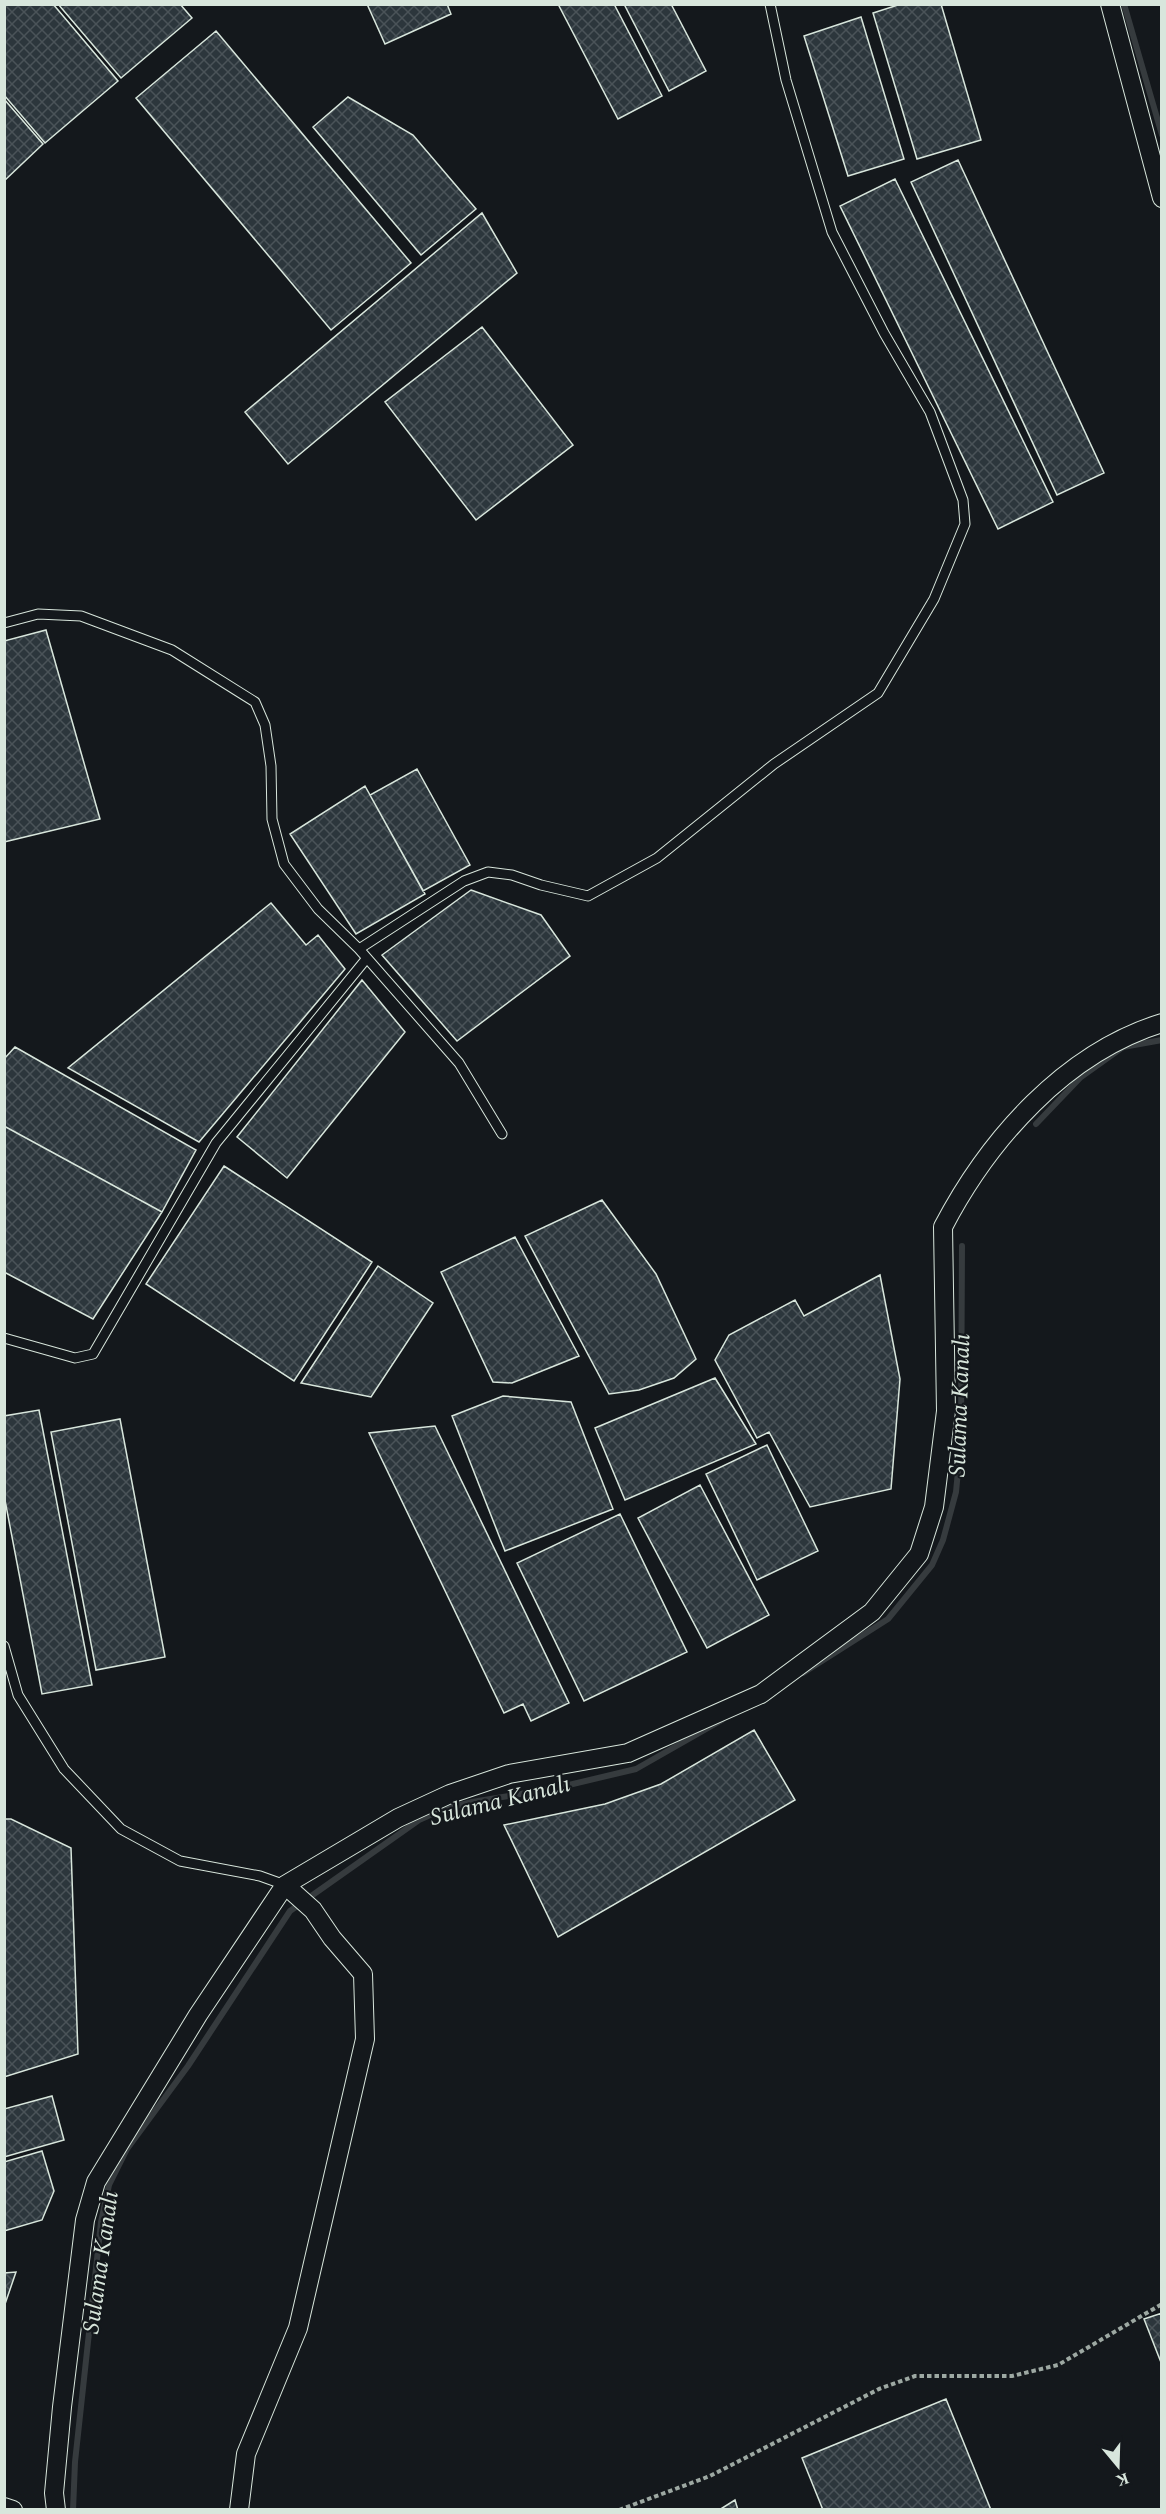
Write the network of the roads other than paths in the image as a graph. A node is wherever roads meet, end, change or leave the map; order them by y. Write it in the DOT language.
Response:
graph roads {
  1 [pos="770,4"];
  2 [pos="1110,4"];
  3 [pos="1161,198"];
  4 [pos="4,624"];
  5 [pos="360,949"];
  6 [pos="367,958"];
  7 [pos="1161,1023"];
  8 [pos="502,1134"];
  9 [pos="4,1338"];
  10 [pos="4,1646"];
  11 [pos="285,1885"];
  12 [pos="4,2507"];
  13 [pos="13,2510"];
  14 [pos="56,2510"];
  15 [pos="239,2510"];
  1 -- 5 [label="lane"];
  2 -- 3 [label="street"];
  4 -- 5 [label="lane"];
  5 -- 6 [label="lane"];
  6 -- 8 [label="lane"];
  6 -- 9 [label="lane"];
  7 -- 11 [label="street"];
  10 -- 11 [label="lane"];
  11 -- 14 [label="street"];
  11 -- 15 [label="street"];
  12 -- 13 [label="street"];
}
